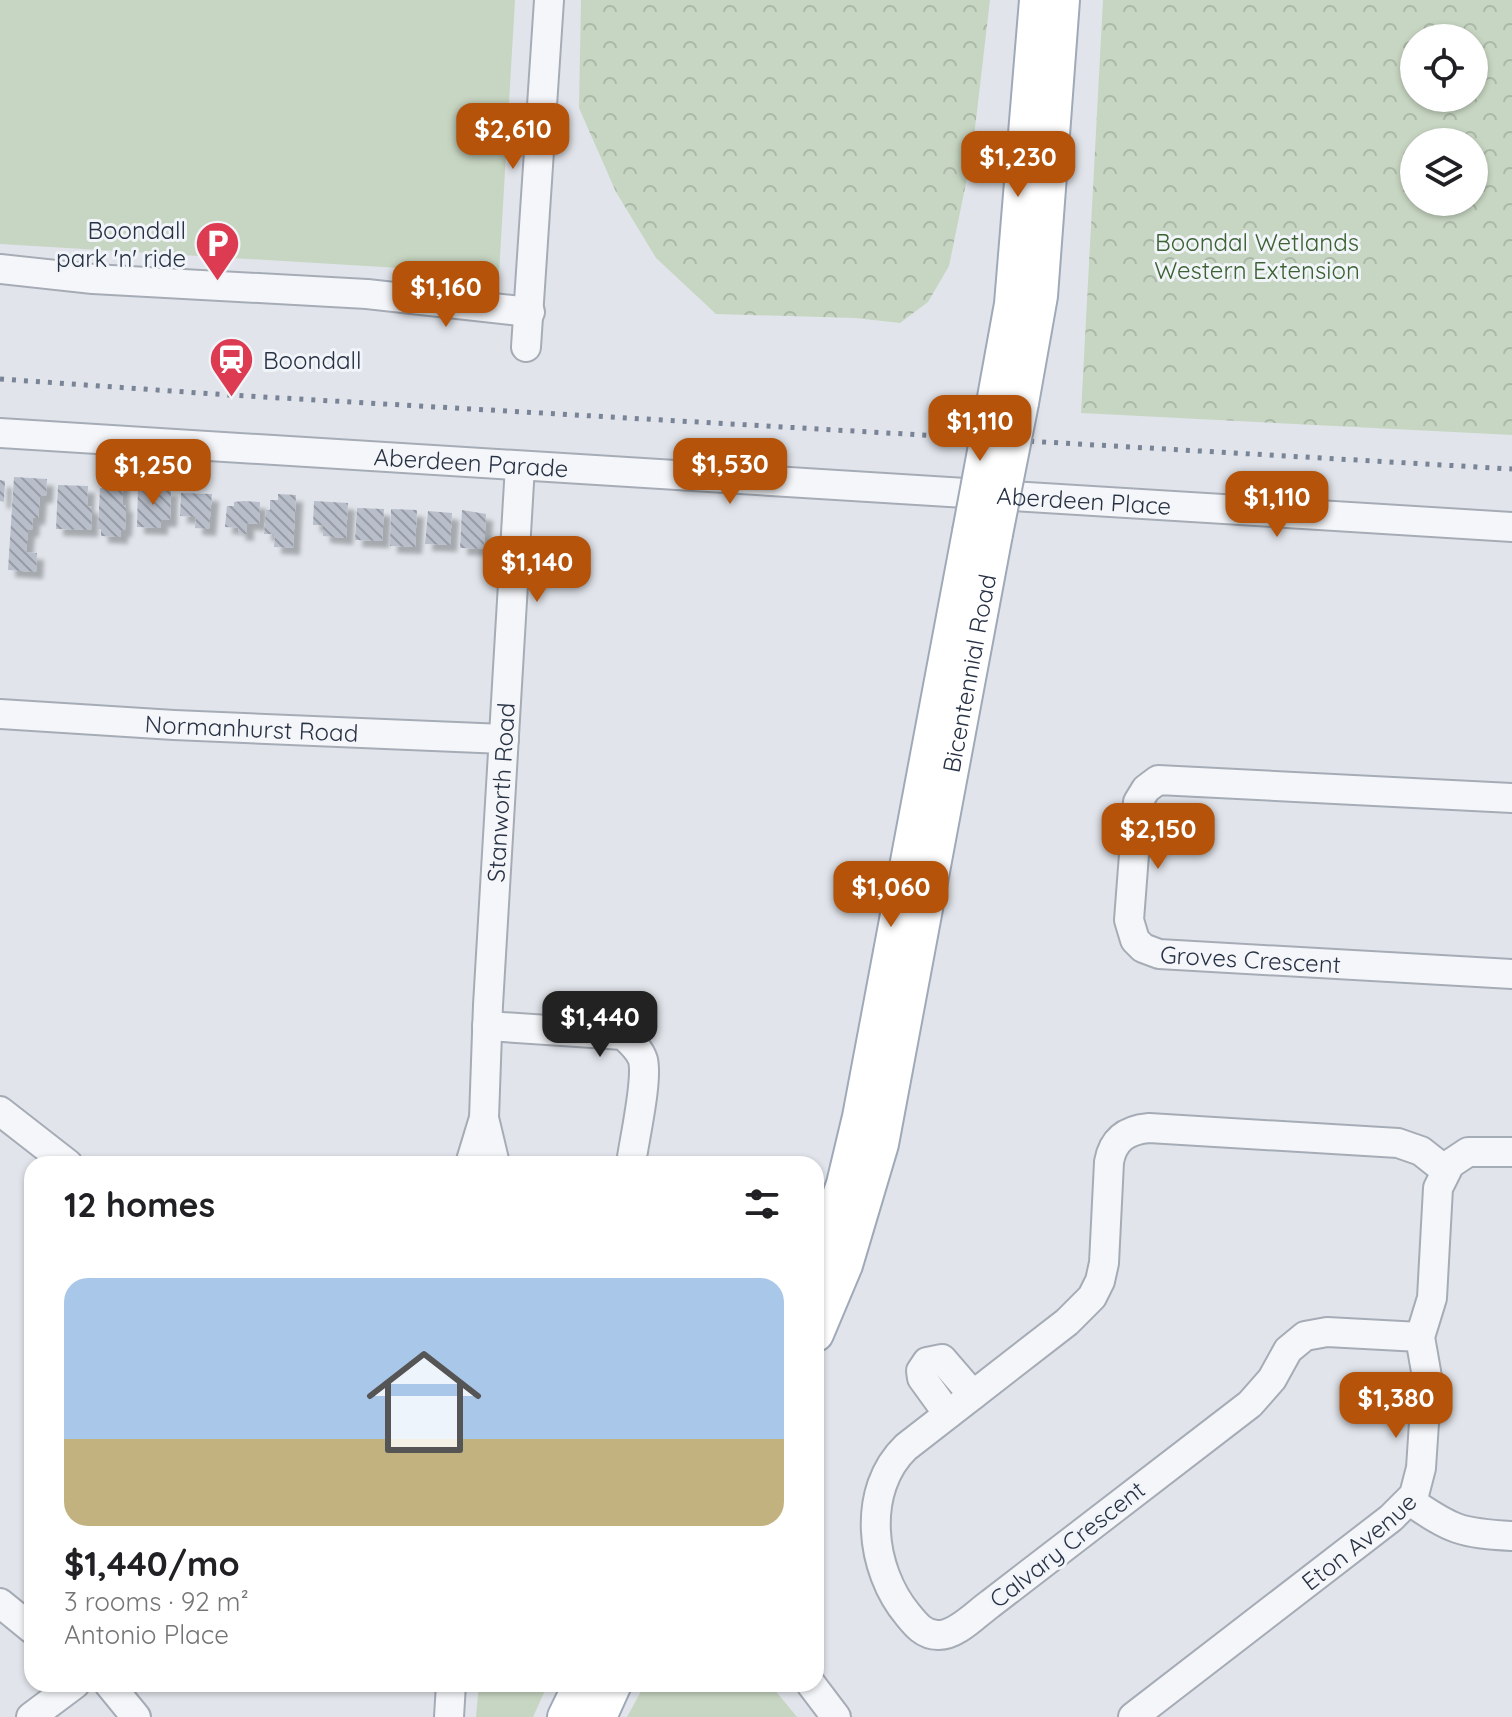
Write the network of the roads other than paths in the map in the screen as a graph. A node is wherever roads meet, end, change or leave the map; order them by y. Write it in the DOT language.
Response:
graph roads {
  1 [pos="549,0"];
  2 [pos="1037,0"];
  3 [pos="1062,0"];
  4 [pos="0,269"];
  5 [pos="530,312"];
  6 [pos="526,347"];
  7 [pos="1008,403"];
  8 [pos="0,433"];
  9 [pos="520,466"];
  10 [pos="943,493"];
  11 [pos="1512,527"];
  12 [pos="983,533"];
  13 [pos="0,714"];
  14 [pos="504,739"];
  15 [pos="1512,798"];
  16 [pos="1512,974"];
  17 [pos="487,1026"];
  18 [pos="0,1111"];
  19 [pos="484,1118"];
  20 [pos="1512,1152"];
  21 [pos="58,1156"];
  22 [pos="472,1156"];
  23 [pos="493,1156"];
  24 [pos="632,1156"];
  25 [pos="1445,1170"];
  26 [pos="824,1243"];
  27 [pos="824,1315"];
  28 [pos="1420,1337"];
  29 [pos="973,1395"];
  30 [pos="948,1414"];
  31 [pos="1410,1501"];
  32 [pos="1512,1536"];
  33 [pos="0,1603"];
  34 [pos="24,1622"];
  35 [pos="64,1692"];
  36 [pos="116,1692"];
  37 [pos="451,1692"];
  38 [pos="577,1692"];
  39 [pos="610,1692"];
  40 [pos="817,1692"];
  41 [pos="31,1717"];
  42 [pos="136,1717"];
  43 [pos="449,1717"];
  44 [pos="565,1717"];
  45 [pos="599,1717"];
  46 [pos="836,1717"];
  47 [pos="1133,1717"];
  1 -- 5 [label="street"];
  2 -- 7 [label="main road, Bicentennial Road"];
  3 -- 7 [label="main road, Bicentennial Road"];
  4 -- 5 [label="street"];
  5 -- 6 [label="street"];
  7 -- 12 [label="main road, Bicentennial Road, bridge"];
  8 -- 9 [label="street, Aberdeen Parade"];
  9 -- 10 [label="street, Aberdeen Parade"];
  9 -- 14 [label="street, Stanworth Road"];
  10 -- 11 [label="street, Aberdeen Place"];
  12 -- 26 [label="main road, Bicentennial Road"];
  12 -- 27 [label="main road, Bicentennial Road"];
  13 -- 14 [label="street, Normanhurst Road"];
  14 -- 17 [label="street, Stanworth Road"];
  15 -- 16 [label="street, Groves Crescent"];
  17 -- 19 [label="street, Stanworth Road"];
  17 -- 24 [label="street"];
  18 -- 21 [label="street"];
  19 -- 22 [label="street, Stanworth Road"];
  19 -- 23 [label="street, Stanworth Road"];
  20 -- 25 [label="street"];
  25 -- 28 [label="street, Eton Avenue"];
  25 -- 29 [label="street, Calvary Crescent"];
  28 -- 30 [label="street, Calvary Crescent"];
  28 -- 31 [label="street, Eton Avenue"];
  29 -- 30 [label="street, Calvary Crescent"];
  29 -- 30 [label="street"];
  31 -- 32 [label="street"];
  31 -- 47 [label="street, Eton Avenue"];
  33 -- 34 [label="street"];
  35 -- 41 [label="street"];
  36 -- 42 [label="street"];
  37 -- 43 [label="street"];
  38 -- 44 [label="main road"];
  39 -- 45 [label="main road"];
  40 -- 46 [label="street"];
}
